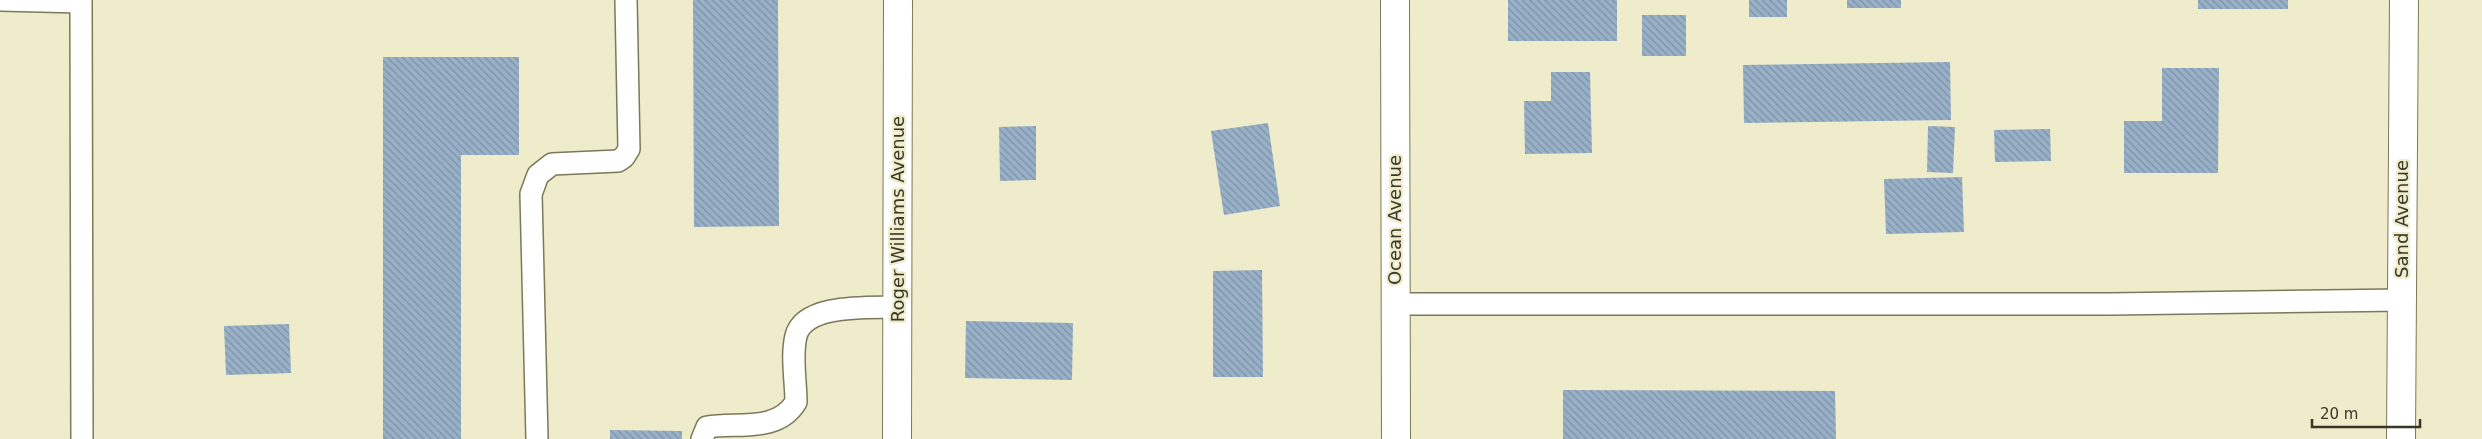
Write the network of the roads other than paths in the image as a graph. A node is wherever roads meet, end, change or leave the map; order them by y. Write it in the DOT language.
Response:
graph roads {
  1 [pos="0,0"];
  2 [pos="626,0"];
  3 [pos="898,0"];
  4 [pos="1395,0"];
  5 [pos="2404,0"];
  6 [pos="81,1"];
  7 [pos="2402,300"];
  8 [pos="1395,304"];
  9 [pos="897,307"];
  10 [pos="82,439"];
  11 [pos="537,439"];
  12 [pos="702,439"];
  13 [pos="897,439"];
  14 [pos="1396,439"];
  15 [pos="2401,439"];
  1 -- 6 [label="lane"];
  2 -- 11 [label="lane"];
  3 -- 9 [label="street, Roger Williams Avenue"];
  4 -- 8 [label="street, Ocean Avenue"];
  5 -- 7 [label="street, Sand Avenue"];
  6 -- 10 [label="lane"];
  7 -- 8 [label="lane"];
  7 -- 15 [label="street, Sand Avenue"];
  8 -- 14 [label="street, Ocean Avenue"];
  9 -- 12 [label="lane"];
  9 -- 13 [label="street, Roger Williams Avenue"];
}
